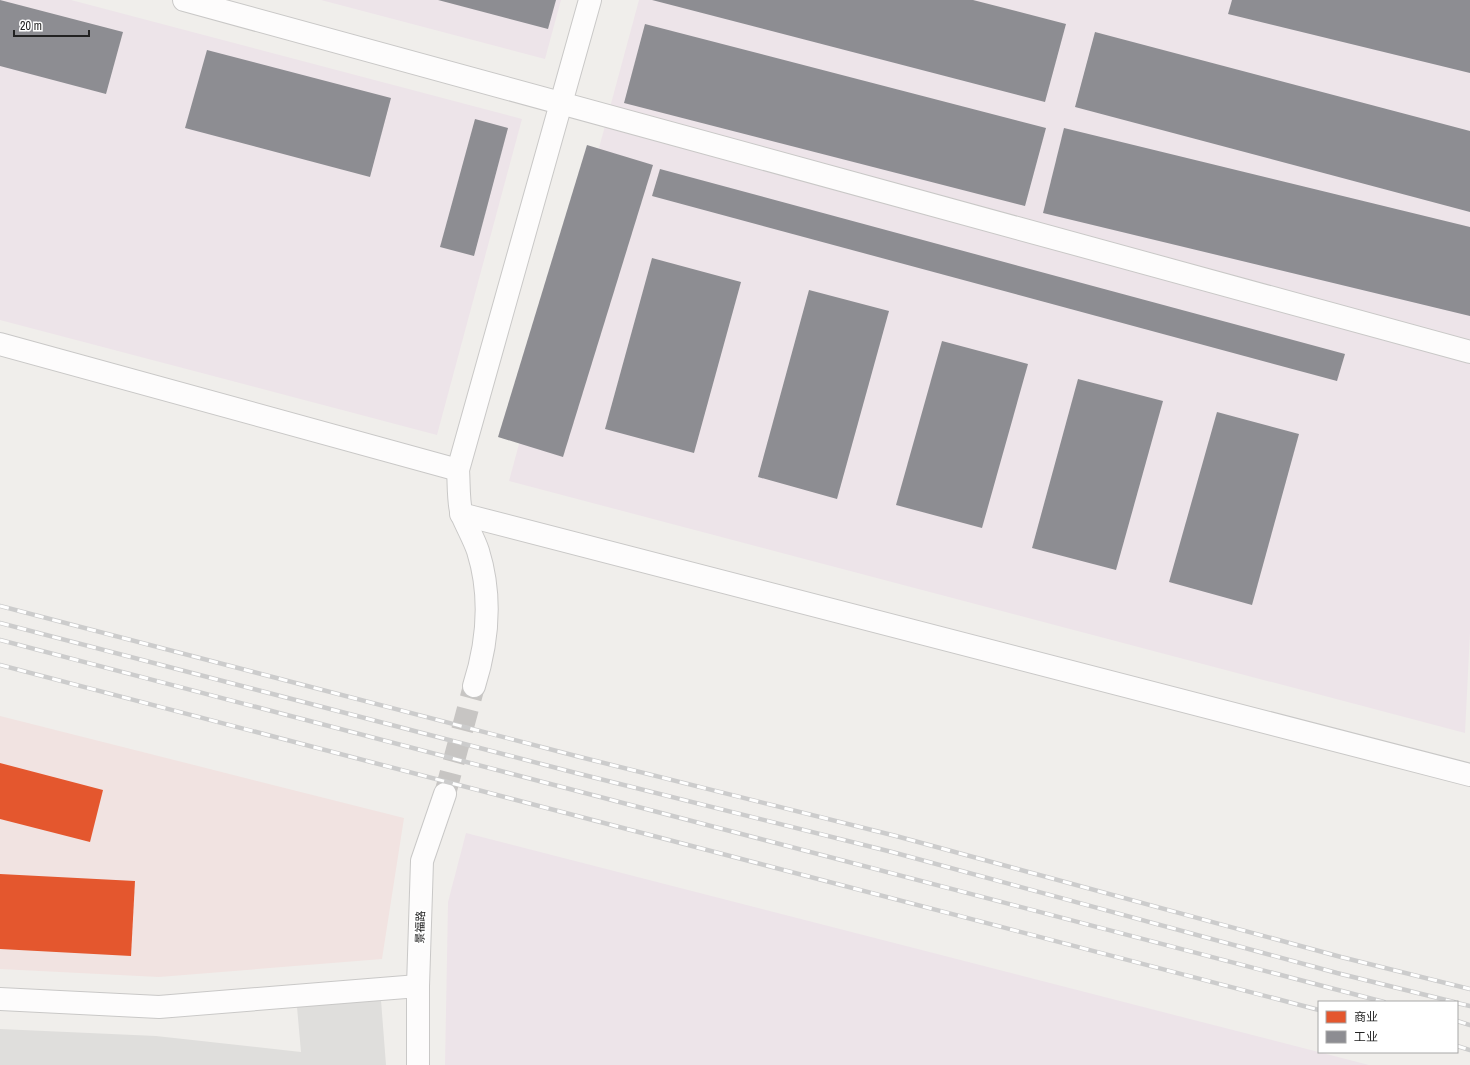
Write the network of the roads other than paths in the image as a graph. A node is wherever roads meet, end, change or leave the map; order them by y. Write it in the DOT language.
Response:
graph roads {
  1 [pos="184,0"];
  2 [pos="590,0"];
  3 [pos="561,104"];
  4 [pos="0,344"];
  5 [pos="1470,352"];
  6 [pos="458,470"];
  7 [pos="461,514"];
  8 [pos="474,686"];
  9 [pos="1470,775"];
  10 [pos="445,794"];
  11 [pos="418,986"];
  12 [pos="0,999"];
  13 [pos="418,1065"];
  1 -- 3 [label="street"];
  2 -- 3 [label="street"];
  3 -- 5 [label="street"];
  3 -- 6 [label="street"];
  4 -- 6 [label="street"];
  6 -- 7 [label="street"];
  7 -- 8 [label="street"];
  7 -- 9 [label="street"];
  10 -- 11 [label="street, 景福路"];
  11 -- 12 [label="street"];
  11 -- 13 [label="street, 景福路"];
}
